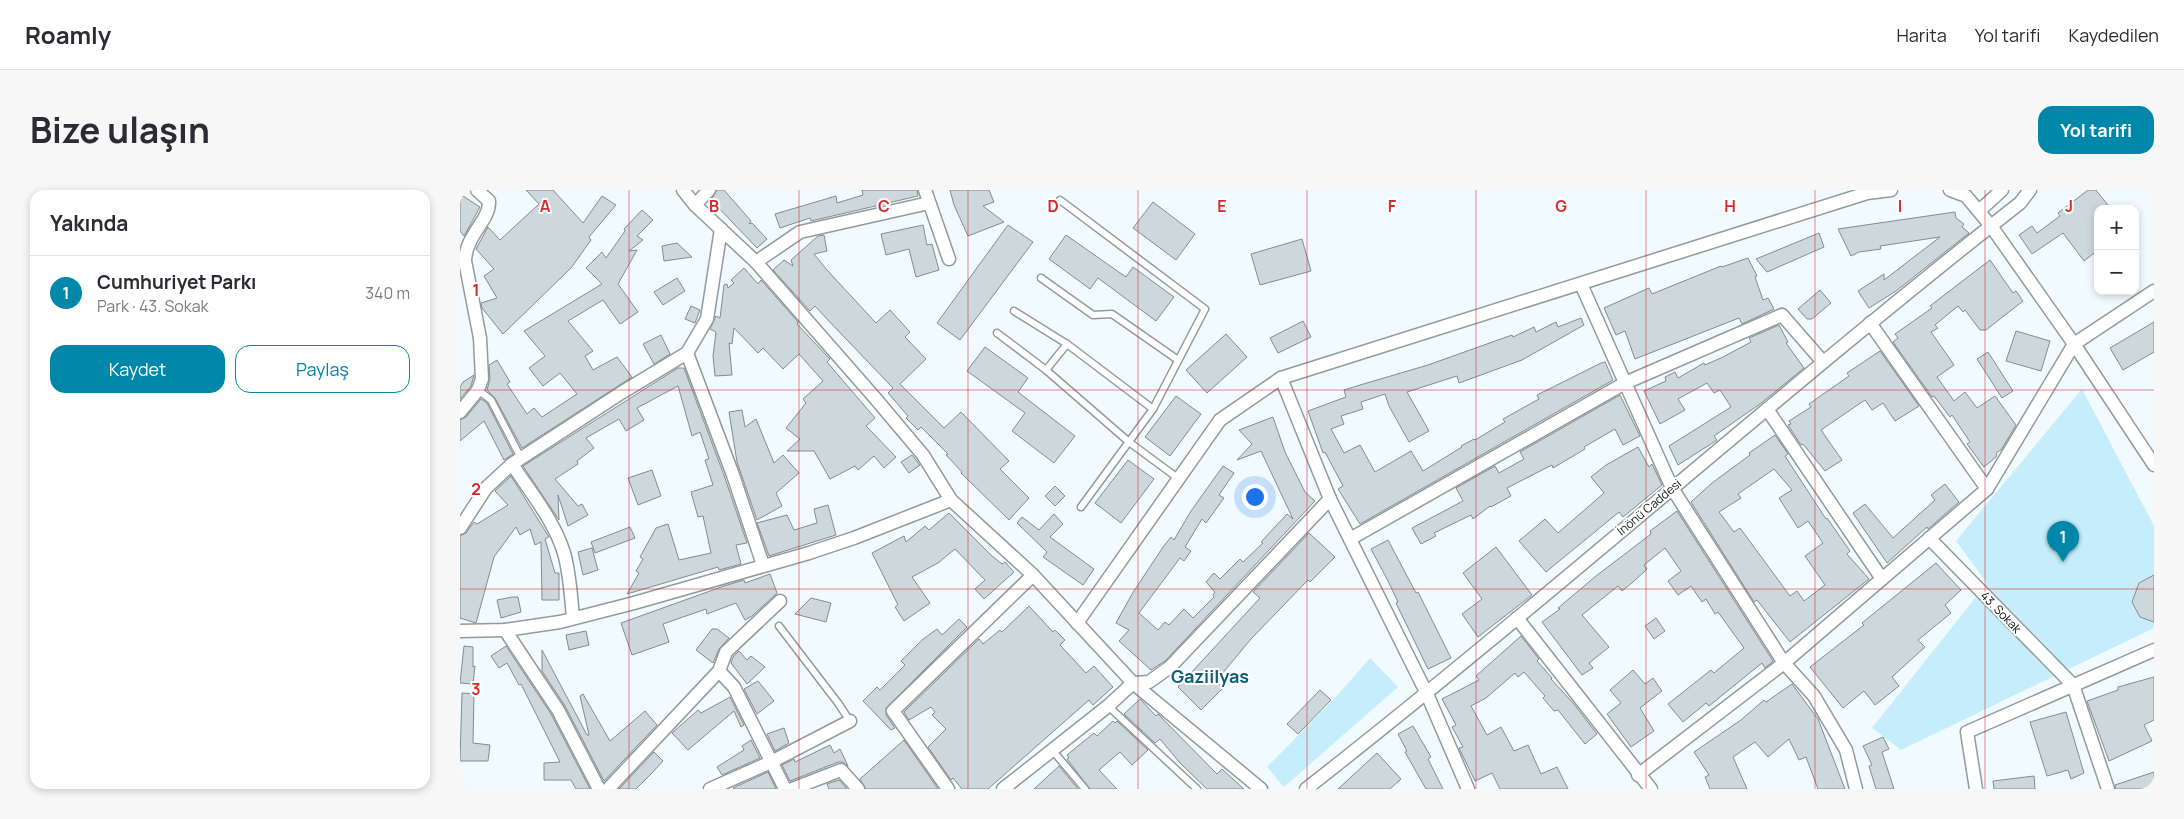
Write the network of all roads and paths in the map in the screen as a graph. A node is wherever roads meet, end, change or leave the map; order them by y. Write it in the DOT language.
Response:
graph roads {
  1 [pos="477,190"];
  2 [pos="682,190"];
  3 [pos="710,190"];
  4 [pos="925,190"];
  5 [pos="1891,190"];
  6 [pos="1950,190"];
  7 [pos="2002,190"];
  8 [pos="2030,190"];
  9 [pos="1060,200"];
  10 [pos="929,203"];
  11 [pos="695,205"];
  12 [pos="1979,211"];
  13 [pos="1991,226"];
  14 [pos="721,229"];
  15 [pos="949,259"];
  16 [pos="756,262"];
  17 [pos="1041,278"];
  18 [pos="1581,284"];
  19 [pos="2154,291"];
  20 [pos="1014,311"];
  21 [pos="1870,323"];
  22 [pos="997,333"];
  23 [pos="1067,344"];
  24 [pos="2074,344"];
  25 [pos="687,353"];
  26 [pos="1178,360"];
  27 [pos="1823,362"];
  28 [pos="1046,370"];
  29 [pos="1280,378"];
  30 [pos="1625,383"];
  31 [pos="478,390"];
  32 [pos="1153,408"];
  33 [pos="1767,409"];
  34 [pos="460,412"];
  35 [pos="1129,442"];
  36 [pos="516,461"];
  37 [pos="2154,465"];
  38 [pos="1179,479"];
  39 [pos="1672,488"];
  40 [pos="1987,489"];
  41 [pos="1330,499"];
  42 [pos="951,500"];
  43 [pos="1081,507"];
  44 [pos="460,528"];
  45 [pos="1930,538"];
  46 [pos="1350,539"];
  47 [pos="763,565"];
  48 [pos="1033,575"];
  49 [pos="1882,579"];
  50 [pos="780,602"];
  51 [pos="573,618"];
  52 [pos="1517,618"];
  53 [pos="1077,623"];
  54 [pos="778,626"];
  55 [pos="460,630"];
  56 [pos="505,630"];
  57 [pos="2154,650"];
  58 [pos="1784,663"];
  59 [pos="720,671"];
  60 [pos="1134,683"];
  61 [pos="2073,685"];
  62 [pos="1427,694"];
  63 [pos="1108,706"];
  64 [pos="850,722"];
  65 [pos="1053,751"];
  66 [pos="771,762"];
  67 [pos="1638,775"];
  68 [pos="599,789"];
  69 [pos="608,789"];
  70 [pos="710,789"];
  71 [pos="784,789"];
  72 [pos="792,789"];
  73 [pos="858,789"];
  74 [pos="948,789"];
  75 [pos="1003,789"];
  76 [pos="1085,789"];
  77 [pos="1197,789"];
  78 [pos="1261,789"];
  79 [pos="1306,789"];
  80 [pos="1468,789"];
  81 [pos="1651,789"];
  82 [pos="1856,789"];
  83 [pos="1976,789"];
  84 [pos="2108,789"];
  1 -- 31 [label="street"];
  2 -- 11 [label="street"];
  3 -- 11 [label="street"];
  4 -- 10 [label="street"];
  5 -- 18 [label="street"];
  6 -- 12 [label="street"];
  7 -- 12 [label="street"];
  8 -- 13 [label="street, İnönü Caddesi"];
  9 -- 26 [label="lane"];
  10 -- 15 [label="street"];
  10 -- 16 [label="street"];
  11 -- 14 [label="street"];
  12 -- 13 [label="street"];
  13 -- 21 [label="street, İnönü Caddesi"];
  13 -- 24 [label="street"];
  14 -- 16 [label="street"];
  14 -- 25 [label="street"];
  16 -- 42 [label="street"];
  17 -- 26 [label="lane"];
  18 -- 29 [label="street"];
  18 -- 30 [label="street"];
  19 -- 24 [label="street"];
  20 -- 23 [label="lane"];
  21 -- 27 [label="street, İnönü Caddesi"];
  21 -- 40 [label="street"];
  22 -- 28 [label="lane"];
  23 -- 28 [label="lane"];
  23 -- 32 [label="lane"];
  24 -- 37 [label="street"];
  24 -- 40 [label="street"];
  25 -- 36 [label="street"];
  25 -- 47 [label="street"];
  26 -- 32 [label="lane"];
  27 -- 30 [label="street"];
  27 -- 33 [label="street, İnönü Caddesi"];
  28 -- 35 [label="lane"];
  29 -- 38 [label="street"];
  29 -- 41 [label="street"];
  30 -- 39 [label="street"];
  30 -- 46 [label="street"];
  31 -- 34 [label="street"];
  31 -- 36 [label="lane"];
  32 -- 35 [label="lane"];
  33 -- 39 [label="street, İnönü Caddesi"];
  33 -- 49 [label="street"];
  35 -- 38 [label="lane"];
  35 -- 43 [label="lane"];
  36 -- 44 [label="street"];
  36 -- 51 [label="street"];
  38 -- 53 [label="street"];
  39 -- 52 [label="street, İnönü Caddesi"];
  39 -- 58 [label="street"];
  40 -- 45 [label="street"];
  41 -- 46 [label="street"];
  41 -- 60 [label="street"];
  42 -- 47 [label="street"];
  42 -- 48 [label="street"];
  45 -- 49 [label="street"];
  45 -- 61 [label="street, 43. Sokak"];
  46 -- 62 [label="street"];
  47 -- 51 [label="street"];
  48 -- 53 [label="street"];
  48 -- 74 [label="street"];
  49 -- 58 [label="street"];
  50 -- 59 [label="street"];
  51 -- 56 [label="street"];
  52 -- 62 [label="street, İnönü Caddesi"];
  52 -- 67 [label="street"];
  53 -- 60 [label="street"];
  54 -- 64 [label="lane"];
  55 -- 56 [label="street"];
  56 -- 68 [label="street"];
  57 -- 61 [label="street"];
  58 -- 67 [label="street"];
  58 -- 82 [label="street"];
  59 -- 66 [label="street"];
  59 -- 69 [label="street"];
  60 -- 63 [label="street"];
  60 -- 78 [label="street"];
  61 -- 83 [label="street"];
  61 -- 84 [label="street"];
  62 -- 79 [label="street, İnönü Caddesi"];
  62 -- 80 [label="street"];
  63 -- 65 [label="street"];
  63 -- 77 [label="lane"];
  64 -- 66 [label="street"];
  65 -- 75 [label="street"];
  65 -- 76 [label="lane"];
  66 -- 70 [label="street"];
  66 -- 71 [label="street"];
  67 -- 81 [label="street"];
  72 -- 73 [label="street"];
}
